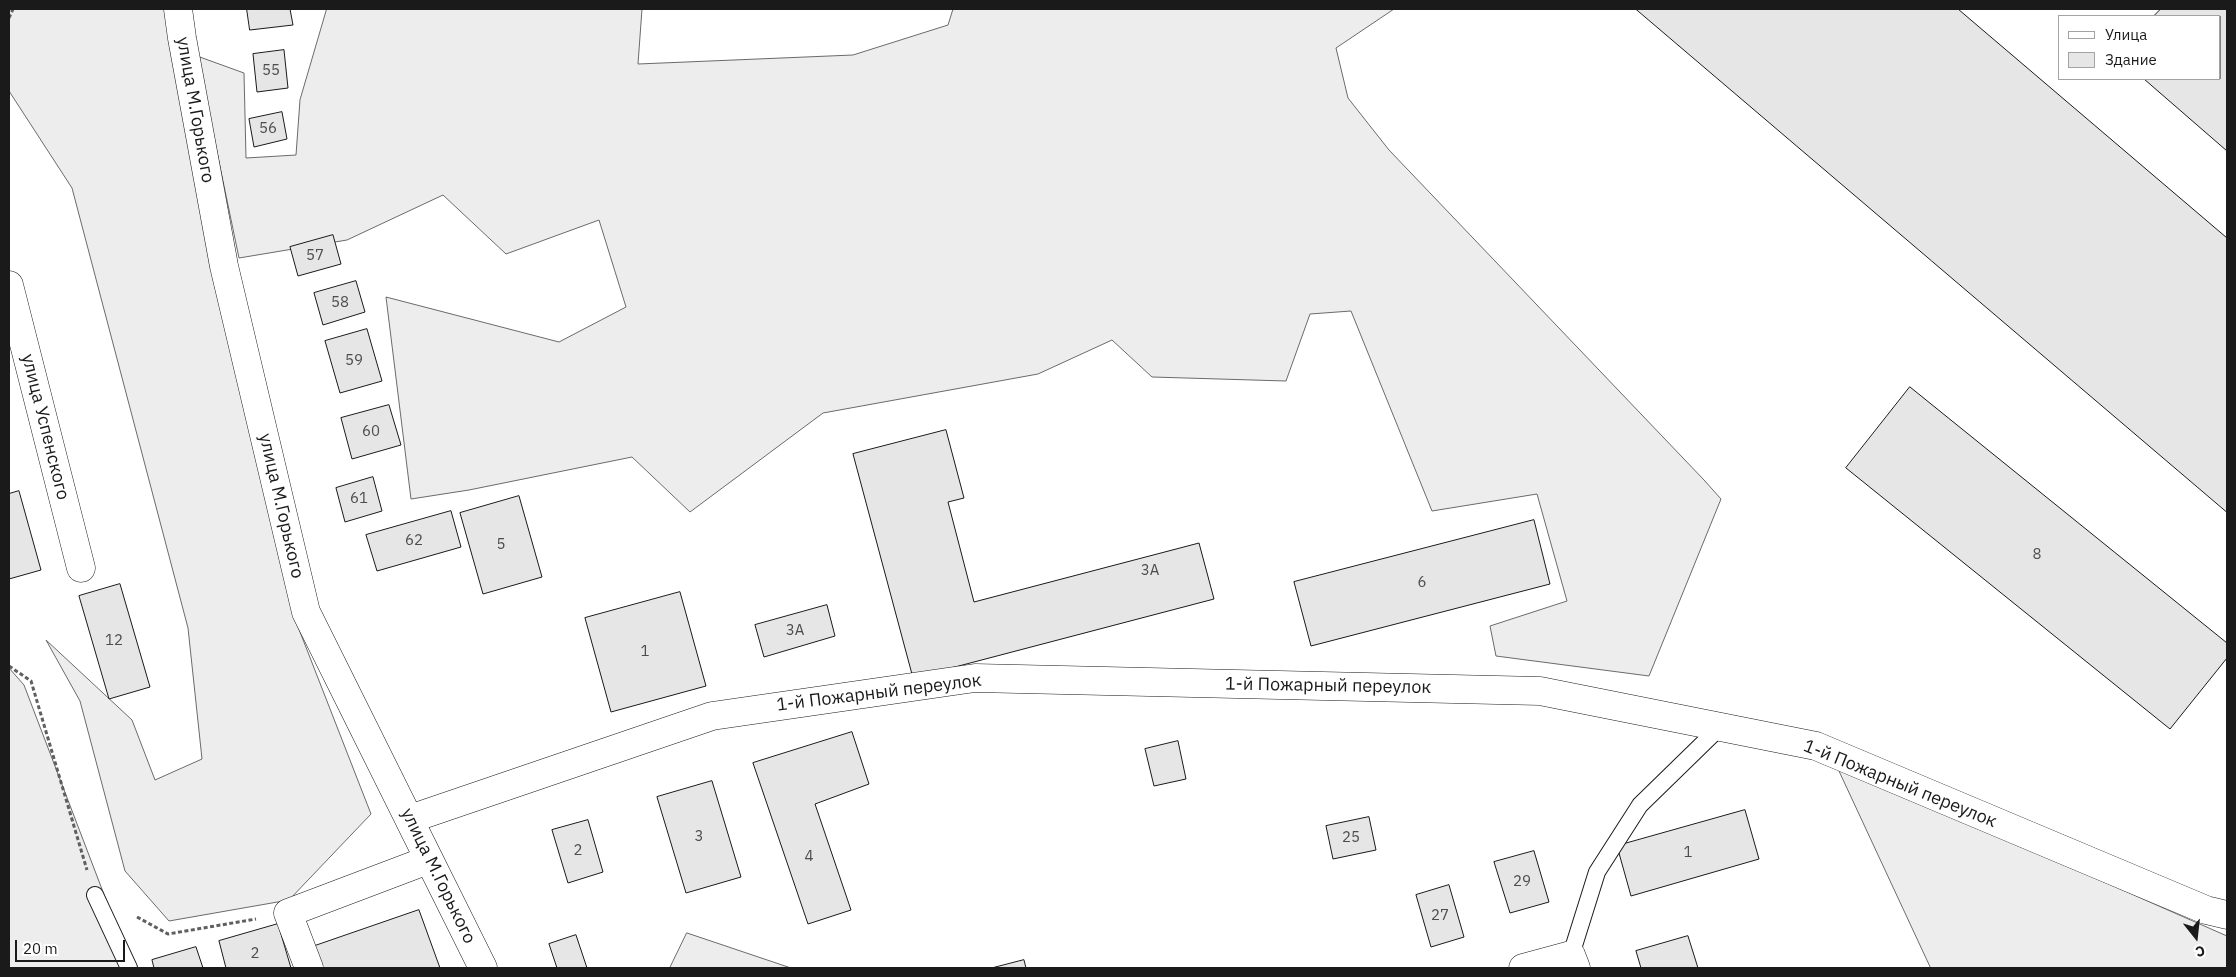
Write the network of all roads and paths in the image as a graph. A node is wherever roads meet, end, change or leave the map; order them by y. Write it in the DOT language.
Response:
graph roads {
  1 [pos="13,9"];
  2 [pos="178,9"];
  3 [pos="9,18"];
  4 [pos="9,285"];
  5 [pos="81,568"];
  6 [pos="9,666"];
  7 [pos="1720,727"];
  8 [pos="410,819"];
  9 [pos="428,860"];
  10 [pos="95,895"];
  11 [pos="288,913"];
  12 [pos="2227,915"];
  13 [pos="1574,962"];
  14 [pos="129,968"];
  15 [pos="309,968"];
  16 [pos="483,968"];
  17 [pos="1523,968"];
  1 -- 3 [label="path"];
  2 -- 8 [label="street, улица М.Горького"];
  4 -- 5 [label="street, улица Успенского"];
  6 -- 10 [label="path"];
  7 -- 8 [label="street, 1-й Пожарный переулок"];
  7 -- 12 [label="street, 1-й Пожарный переулок"];
  7 -- 13 [label="lane"];
  8 -- 9 [label="street, улица М.Горького"];
  9 -- 11 [label="street"];
  9 -- 16 [label="street, улица М.Горького"];
  10 -- 11 [label="path"];
  10 -- 14 [label="lane"];
  11 -- 15 [label="street"];
  13 -- 17 [label="street"];
}
